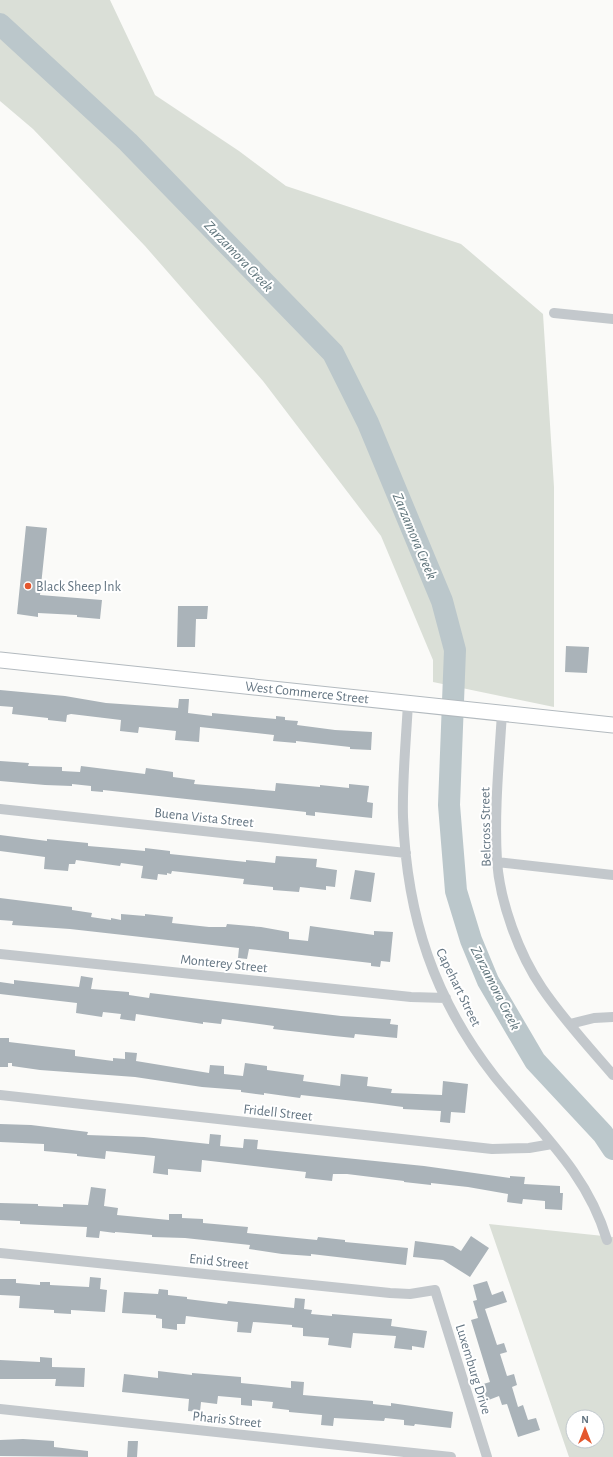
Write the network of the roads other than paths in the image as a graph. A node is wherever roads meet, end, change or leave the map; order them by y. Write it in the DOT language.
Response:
graph roads {
  1 [pos="554,313"];
  2 [pos="613,319"];
  3 [pos="0,660"];
  4 [pos="408,703"];
  5 [pos="502,713"];
  6 [pos="613,725"];
  7 [pos="0,809"];
  8 [pos="406,853"];
  9 [pos="497,862"];
  10 [pos="613,875"];
  11 [pos="0,954"];
  12 [pos="446,998"];
  13 [pos="613,1017"];
  14 [pos="570,1024"];
  15 [pos="613,1075"];
  16 [pos="0,1095"];
  17 [pos="552,1144"];
  18 [pos="606,1240"];
  19 [pos="0,1253"];
  20 [pos="434,1290"];
  21 [pos="0,1409"];
  22 [pos="451,1457"];
  23 [pos="487,1457"];
  1 -- 2 [label="street"];
  3 -- 4 [label="main road, West Commerce Street"];
  4 -- 5 [label="main road, West Commerce Street"];
  4 -- 8 [label="street, Capehart Street"];
  5 -- 6 [label="main road, West Commerce Street"];
  5 -- 9 [label="street, Belcross Street"];
  7 -- 8 [label="street, Buena Vista Street"];
  8 -- 12 [label="street, Capehart Street"];
  9 -- 10 [label="street"];
  9 -- 14 [label="street, Belcross Street"];
  11 -- 12 [label="street, Monterey Street"];
  12 -- 17 [label="street, Capehart Street"];
  13 -- 14 [label="street"];
  14 -- 15 [label="street, Belcross Street"];
  16 -- 17 [label="street, Fridell Street"];
  17 -- 18 [label="street, Capehart Street"];
  19 -- 20 [label="street, Enid Street"];
  20 -- 23 [label="street, Luxemburg Drive"];
  21 -- 22 [label="street, Pharis Street"];
}
